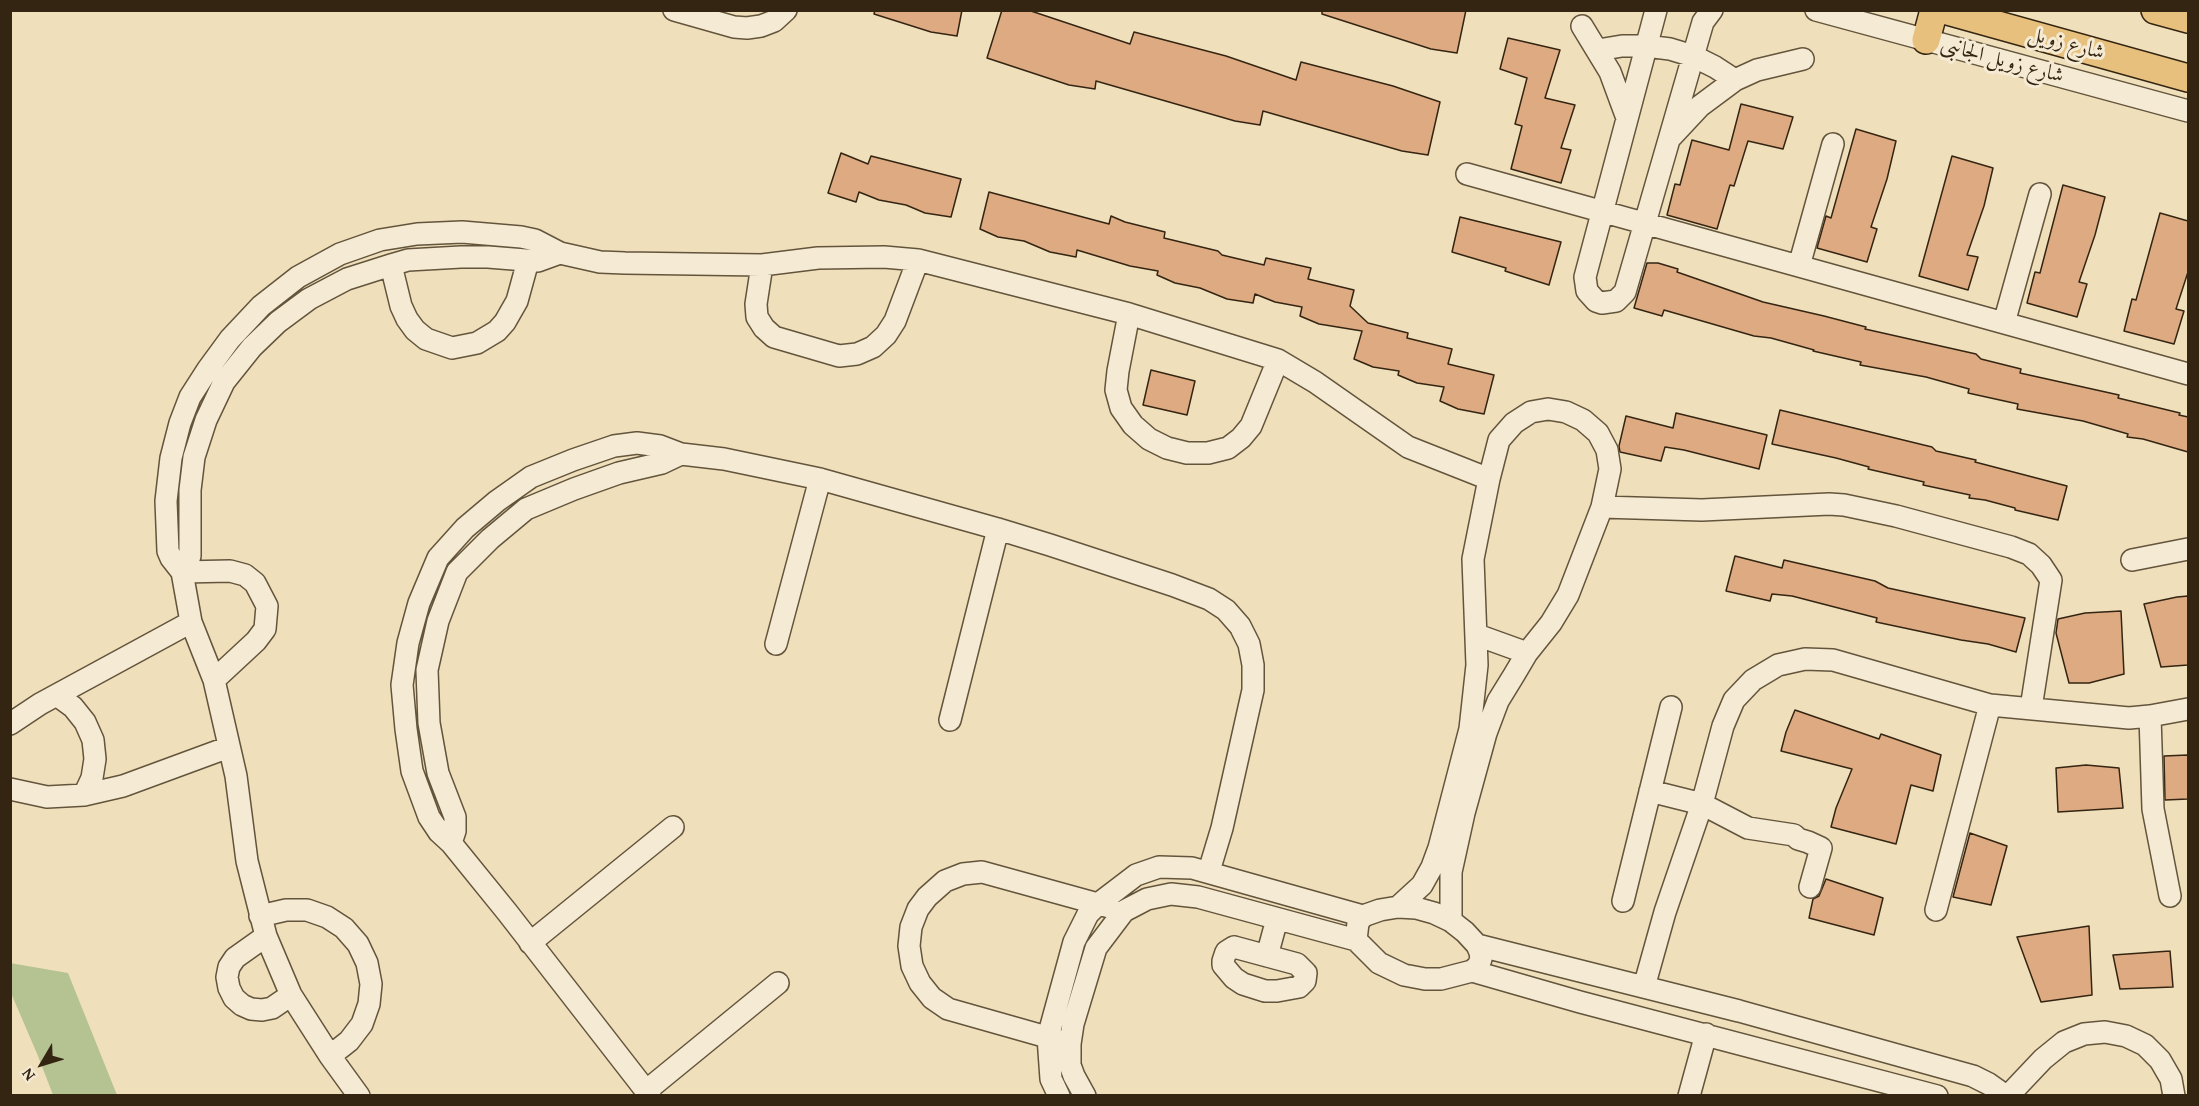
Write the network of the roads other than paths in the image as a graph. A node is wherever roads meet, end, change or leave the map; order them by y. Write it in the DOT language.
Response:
graph roads {
  1 [pos="674,10"];
  2 [pos="786,10"];
  3 [pos="1656,10"];
  4 [pos="1712,10"];
  5 [pos="1816,10"];
  6 [pos="1934,10"];
  7 [pos="1944,10"];
  8 [pos="2155,10"];
  9 [pos="2188,20"];
  10 [pos="1582,26"];
  11 [pos="1926,40"];
  12 [pos="1646,46"];
  13 [pos="1598,50"];
  14 [pos="1693,56"];
  15 [pos="1803,59"];
  16 [pos="2188,78"];
  17 [pos="1735,80"];
  18 [pos="2188,111"];
  19 [pos="1627,119"];
  20 [pos="1669,138"];
  21 [pos="1833,144"];
  22 [pos="1467,174"];
  23 [pos="2040,194"];
  24 [pos="1602,212"];
  25 [pos="1645,224"];
  26 [pos="560,253"];
  27 [pos="918,260"];
  28 [pos="528,261"];
  29 [pos="391,264"];
  30 [pos="762,265"];
  31 [pos="1799,266"];
  32 [pos="1130,314"];
  33 [pos="2004,323"];
  34 [pos="1278,360"];
  35 [pos="2188,374"];
  36 [pos="681,454"];
  37 [pos="820,479"];
  38 [pos="1488,479"];
  39 [pos="1602,507"];
  40 [pos="998,529"];
  41 [pos="2188,549"];
  42 [pos="438,558"];
  43 [pos="2132,560"];
  44 [pos="182,572"];
  45 [pos="457,572"];
  46 [pos="191,622"];
  47 [pos="1477,634"];
  48 [pos="776,644"];
  49 [pos="1527,653"];
  50 [pos="214,680"];
  51 [pos="58,696"];
  52 [pos="1990,705"];
  53 [pos="1671,707"];
  54 [pos="2031,708"];
  55 [pos="2188,709"];
  56 [pos="2150,716"];
  57 [pos="950,720"];
  58 [pos="10,724"];
  59 [pos="229,747"];
  60 [pos="10,789"];
  61 [pos="1650,792"];
  62 [pos="84,795"];
  63 [pos="1702,804"];
  64 [pos="673,827"];
  65 [pos="451,843"];
  66 [pos="1209,871"];
  67 [pos="1810,887"];
  68 [pos="2170,896"];
  69 [pos="1623,901"];
  70 [pos="1098,904"];
  71 [pos="1398,907"];
  72 [pos="1936,910"];
  73 [pos="1124,911"];
  74 [pos="1363,916"];
  75 [pos="1277,919"];
  76 [pos="1450,921"];
  77 [pos="263,926"];
  78 [pos="1356,940"];
  79 [pos="530,943"];
  80 [pos="1477,945"];
  81 [pos="1267,956"];
  82 [pos="1472,971"];
  83 [pos="778,983"];
  84 [pos="1644,987"];
  85 [pos="291,995"];
  86 [pos="1707,1034"];
  87 [pos="1048,1037"];
  88 [pos="1070,1044"];
  89 [pos="330,1056"];
  90 [pos="648,1093"];
  91 [pos="359,1095"];
  92 [pos="1059,1095"];
  93 [pos="1085,1095"];
  94 [pos="1689,1095"];
  95 [pos="1937,1095"];
  96 [pos="2007,1095"];
  97 [pos="2174,1095"];
  1 -- 2 [label="street"];
  3 -- 12 [label="street"];
  4 -- 14 [label="street"];
  5 -- 11 [label="street, شارع زويل الجانبى"];
  6 -- 11 [label="main road"];
  7 -- 16 [label="main road, شارع زويل"];
  8 -- 9 [label="main road"];
  10 -- 13 [label="street"];
  11 -- 18 [label="street, شارع زويل الجانبى"];
  12 -- 13 [label="street"];
  12 -- 14 [label="street"];
  12 -- 19 [label="street"];
  13 -- 19 [label="street"];
  14 -- 17 [label="street"];
  14 -- 20 [label="street"];
  15 -- 17 [label="street"];
  17 -- 20 [label="street"];
  19 -- 24 [label="street"];
  20 -- 25 [label="street"];
  21 -- 31 [label="street"];
  22 -- 24 [label="street"];
  23 -- 33 [label="street"];
  24 -- 25 [label="street"];
  24 -- 25 [label="street"];
  25 -- 31 [label="street"];
  26 -- 28 [label="street"];
  26 -- 30 [label="street"];
  26 -- 44 [label="street"];
  27 -- 30 [label="street"];
  27 -- 30 [label="street"];
  27 -- 32 [label="street"];
  28 -- 29 [label="street"];
  28 -- 29 [label="street"];
  29 -- 44 [label="street"];
  31 -- 33 [label="street"];
  32 -- 34 [label="street"];
  32 -- 34 [label="street"];
  33 -- 35 [label="street"];
  34 -- 38 [label="street"];
  36 -- 37 [label="street"];
  36 -- 42 [label="street"];
  36 -- 45 [label="street"];
  37 -- 40 [label="street"];
  37 -- 48 [label="street"];
  38 -- 39 [label="street"];
  38 -- 47 [label="street"];
  39 -- 49 [label="street"];
  39 -- 54 [label="street"];
  40 -- 57 [label="street"];
  40 -- 66 [label="street"];
  41 -- 43 [label="street"];
  42 -- 45 [label="street"];
  42 -- 65 [label="street"];
  44 -- 46 [label="street"];
  44 -- 50 [label="street"];
  45 -- 65 [label="street"];
  46 -- 50 [label="street"];
  46 -- 51 [label="street"];
  47 -- 49 [label="street"];
  47 -- 71 [label="street"];
  49 -- 76 [label="street"];
  50 -- 59 [label="street"];
  51 -- 58 [label="street"];
  51 -- 62 [label="street"];
  52 -- 54 [label="street"];
  52 -- 63 [label="street"];
  52 -- 72 [label="street"];
  53 -- 61 [label="street"];
  54 -- 56 [label="street"];
  55 -- 56 [label="street"];
  56 -- 68 [label="street"];
  59 -- 62 [label="street"];
  59 -- 77 [label="street"];
  60 -- 62 [label="street"];
  61 -- 63 [label="street"];
  61 -- 69 [label="street"];
  63 -- 67 [label="street"];
  63 -- 84 [label="street"];
  64 -- 79 [label="street"];
  65 -- 79 [label="street"];
  66 -- 70 [label="street"];
  66 -- 74 [label="street"];
  70 -- 73 [label="street"];
  70 -- 87 [label="street"];
  70 -- 87 [label="street"];
  71 -- 74 [label="street"];
  71 -- 76 [label="street"];
  73 -- 75 [label="street"];
  73 -- 88 [label="street"];
  74 -- 78 [label="street"];
  75 -- 78 [label="street"];
  75 -- 81 [label="street"];
  76 -- 80 [label="street"];
  77 -- 85 [label="street"];
  77 -- 85 [label="street"];
  77 -- 89 [label="street"];
  78 -- 82 [label="street"];
  79 -- 90 [label="street"];
  80 -- 82 [label="street"];
  80 -- 84 [label="street"];
  82 -- 86 [label="street"];
  83 -- 90 [label="street"];
  84 -- 96 [label="street"];
  85 -- 89 [label="street"];
  86 -- 94 [label="street"];
  86 -- 95 [label="street"];
  87 -- 88 [label="street"];
  87 -- 92 [label="street"];
  88 -- 93 [label="street"];
  89 -- 91 [label="street"];
  96 -- 97 [label="street"];
}
